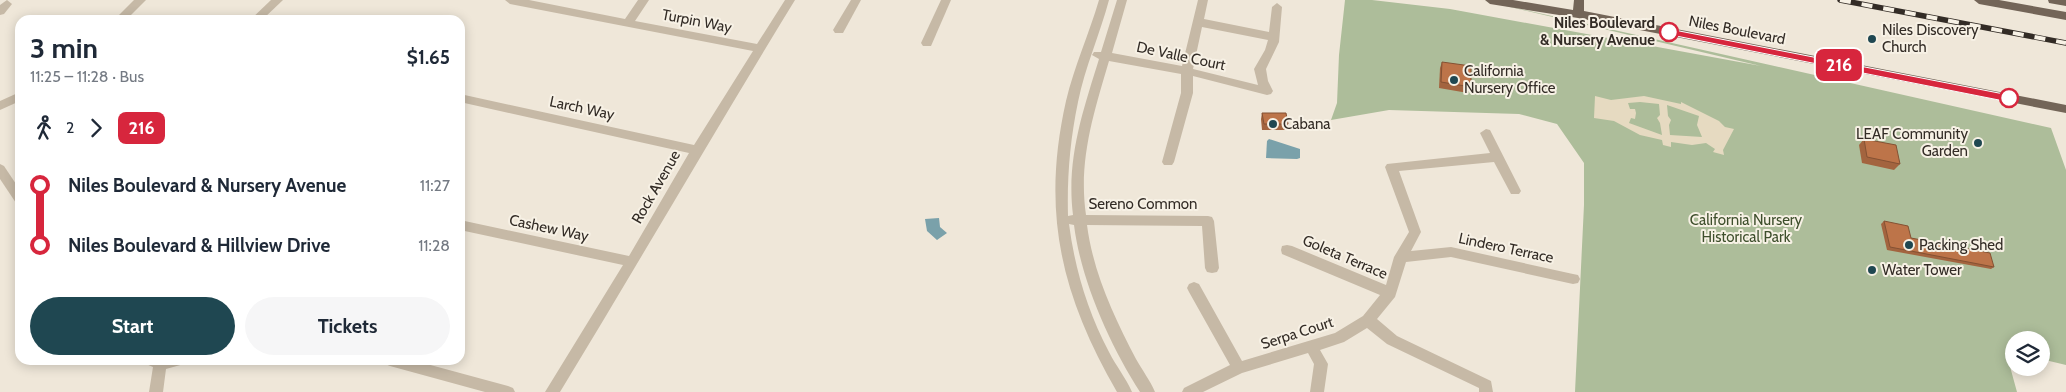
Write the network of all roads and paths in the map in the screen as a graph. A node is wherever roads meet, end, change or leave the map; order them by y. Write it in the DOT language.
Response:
graph roads {
  1 [pos="141,0"];
  2 [pos="278,0"];
  3 [pos="510,0"];
  4 [pos="644,0"];
  5 [pos="790,0"];
  6 [pos="856,0"];
  7 [pos="946,0"];
  8 [pos="1104,0"];
  9 [pos="1122,0"];
  10 [pos="1203,0"];
  11 [pos="1490,0"];
  12 [pos="1579,0"];
  13 [pos="1979,0"];
  14 [pos="2053,0"];
  15 [pos="2066,2"];
  16 [pos="1277,7"];
  17 [pos="1578,14"];
  18 [pos="124,15"];
  19 [pos="261,15"];
  20 [pos="2066,16"];
  21 [pos="1198,22"];
  22 [pos="628,23"];
  23 [pos="840,30"];
  24 [pos="1273,37"];
  25 [pos="927,43"];
  26 [pos="761,49"];
  27 [pos="1088,53"];
  28 [pos="1106,56"];
  29 [pos="1187,71"];
  30 [pos="15,98"];
  31 [pos="465,99"];
  32 [pos="0,106"];
  33 [pos="2066,110"];
  34 [pos="1486,133"];
  35 [pos="697,150"];
  36 [pos="1499,157"];
  37 [pos="1168,162"];
  38 [pos="0,169"];
  39 [pos="15,191"];
  40 [pos="1515,192"];
  41 [pos="1061,220"];
  42 [pos="1079,220"];
  43 [pos="465,226"];
  44 [pos="1288,250"];
  45 [pos="1401,256"];
  46 [pos="632,262"];
  47 [pos="1212,268"];
  48 [pos="1573,279"];
  49 [pos="1194,288"];
  50 [pos="1390,293"];
  51 [pos="1368,320"];
  52 [pos="1312,348"];
  53 [pos="155,365"];
  54 [pos="408,365"];
  55 [pos="1239,368"];
  56 [pos="156,392"];
  57 [pos="508,392"];
  58 [pos="552,392"];
  59 [pos="1125,392"];
  60 [pos="1148,392"];
  61 [pos="1189,392"];
  62 [pos="1317,392"];
  63 [pos="1486,392"];
  1 -- 18 [label="street"];
  2 -- 19 [label="street"];
  3 -- 22 [label="street, Turpin Way"];
  4 -- 22 [label="street"];
  5 -- 26 [label="street, Rock Avenue"];
  6 -- 23 [label="street"];
  7 -- 25 [label="street"];
  8 -- 27 [label="street"];
  9 -- 28 [label="street"];
  10 -- 21 [label="street"];
  11 -- 17 [label="main road, Niles Boulevard"];
  12 -- 17 [label="main road"];
  13 -- 20 [label="main road"];
  14 -- 15 [label="main road"];
  16 -- 24 [label="street"];
  17 -- 33 [label="main road, Niles Boulevard"];
  21 -- 24 [label="street"];
  21 -- 29 [label="street"];
  22 -- 26 [label="street, Turpin Way"];
  24 -- 29 [label="street, De Valle Court"];
  26 -- 35 [label="street, Rock Avenue"];
  27 -- 28 [label="street, De Valle Court"];
  27 -- 41 [label="street"];
  28 -- 29 [label="street, De Valle Court"];
  28 -- 42 [label="street"];
  29 -- 37 [label="street"];
  30 -- 32 [label="street"];
  31 -- 35 [label="street, Larch Way"];
  34 -- 36 [label="street"];
  35 -- 46 [label="street, Rock Avenue"];
  36 -- 40 [label="street"];
  36 -- 45 [label="street, Serpa Court"];
  38 -- 39 [label="street"];
  41 -- 42 [label="street, Sereno Common"];
  41 -- 59 [label="street"];
  42 -- 47 [label="street, Sereno Common"];
  42 -- 60 [label="street"];
  43 -- 46 [label="street, Cashew Way"];
  44 -- 50 [label="street, Goleta Terrace"];
  45 -- 48 [label="street, Lindero Terrace"];
  45 -- 50 [label="street, Serpa Court"];
  46 -- 58 [label="street, Rock Avenue"];
  49 -- 55 [label="street"];
  50 -- 51 [label="street, Serpa Court"];
  51 -- 52 [label="street, Serpa Court"];
  51 -- 63 [label="street"];
  52 -- 55 [label="street, Serpa Court"];
  52 -- 62 [label="street"];
  53 -- 56 [label="street"];
  54 -- 57 [label="street"];
  55 -- 61 [label="street, Serpa Court"];
}
